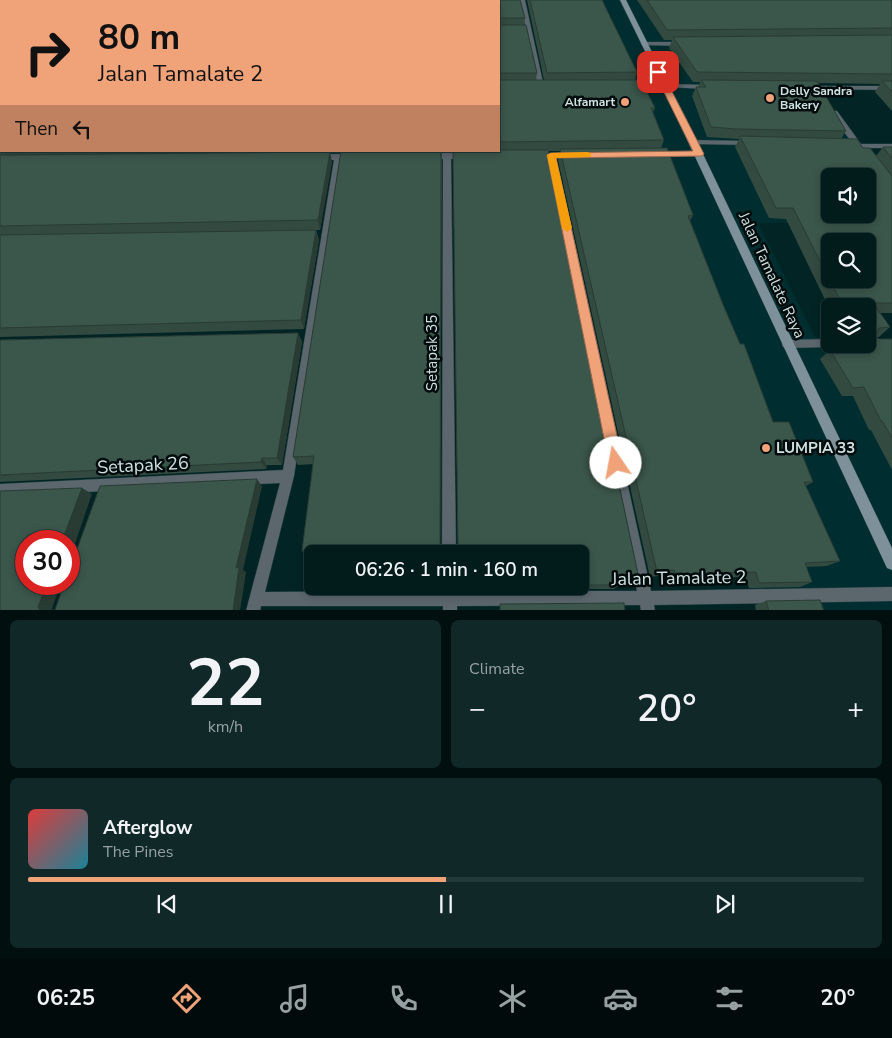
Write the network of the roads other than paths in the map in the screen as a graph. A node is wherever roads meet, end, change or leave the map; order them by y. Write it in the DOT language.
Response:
graph roads {
  1 [pos="522,0"];
  2 [pos="623,0"];
  3 [pos="500,31"];
  4 [pos="529,31"];
  5 [pos="644,44"];
  6 [pos="694,44"];
  7 [pos="665,86"];
  8 [pos="532,87"];
  9 [pos="541,87"];
  10 [pos="550,87"];
  11 [pos="627,87"];
  12 [pos="715,87"];
  13 [pos="805,88"];
  14 [pos="815,88"];
  15 [pos="892,88"];
  16 [pos="820,95"];
  17 [pos="831,110"];
  18 [pos="693,142"];
  19 [pos="762,144"];
  20 [pos="840,146"];
  21 [pos="859,146"];
  22 [pos="892,146"];
  23 [pos="864,153"];
  24 [pos="447,154"];
  25 [pos="650,154"];
  26 [pos="699,154"];
  27 [pos="551,155"];
  28 [pos="581,155"];
  29 [pos="418,156"];
  30 [pos="476,156"];
  31 [pos="532,156"];
  32 [pos="308,157"];
  33 [pos="338,157"];
  34 [pos="358,157"];
  35 [pos="821,343"];
  36 [pos="787,344"];
  37 [pos="288,476"];
  38 [pos="104,485"];
  39 [pos="0,490"];
  40 [pos="98,503"];
  41 [pos="449,545"];
  42 [pos="892,563"];
  43 [pos="892,594"];
  44 [pos="449,598"];
  45 [pos="646,604"];
  46 [pos="254,605"];
  1 -- 4 [label="street"];
  2 -- 5 [label="street, Jalan Tamalate Raya"];
  3 -- 4 [label="street"];
  4 -- 9 [label="street"];
  5 -- 6 [label="street"];
  5 -- 7 [label="street, Jalan Tamalate Raya"];
  7 -- 11 [label="street"];
  7 -- 12 [label="street"];
  7 -- 18 [label="street, Jalan Tamalate Raya"];
  8 -- 9 [label="street"];
  9 -- 10 [label="street"];
  13 -- 14 [label="street"];
  14 -- 15 [label="street"];
  14 -- 16 [label="street"];
  17 -- 21 [label="street"];
  18 -- 19 [label="street"];
  18 -- 26 [label="street, Jalan Tamalate Raya"];
  20 -- 21 [label="street"];
  21 -- 22 [label="street"];
  21 -- 23 [label="street"];
  24 -- 29 [label="street"];
  24 -- 30 [label="street"];
  24 -- 41 [label="street, Setapak 35"];
  25 -- 26 [label="street"];
  26 -- 36 [label="street, Jalan Tamalate Raya"];
  27 -- 28 [label="street"];
  27 -- 31 [label="street"];
  27 -- 45 [label="street"];
  32 -- 33 [label="street"];
  33 -- 34 [label="street"];
  33 -- 37 [label="street"];
  35 -- 36 [label="street"];
  36 -- 42 [label="street, Jalan Tamalate Raya"];
  37 -- 38 [label="street, Setapak 26"];
  37 -- 46 [label="street"];
  38 -- 39 [label="street, Setapak 26"];
  38 -- 40 [label="street"];
  43 -- 45 [label="street, Jalan Tamalate 2"];
  44 -- 45 [label="street, Jalan Tamalate 2"];
  44 -- 46 [label="street, Jalan Tamalate 2"];
}
